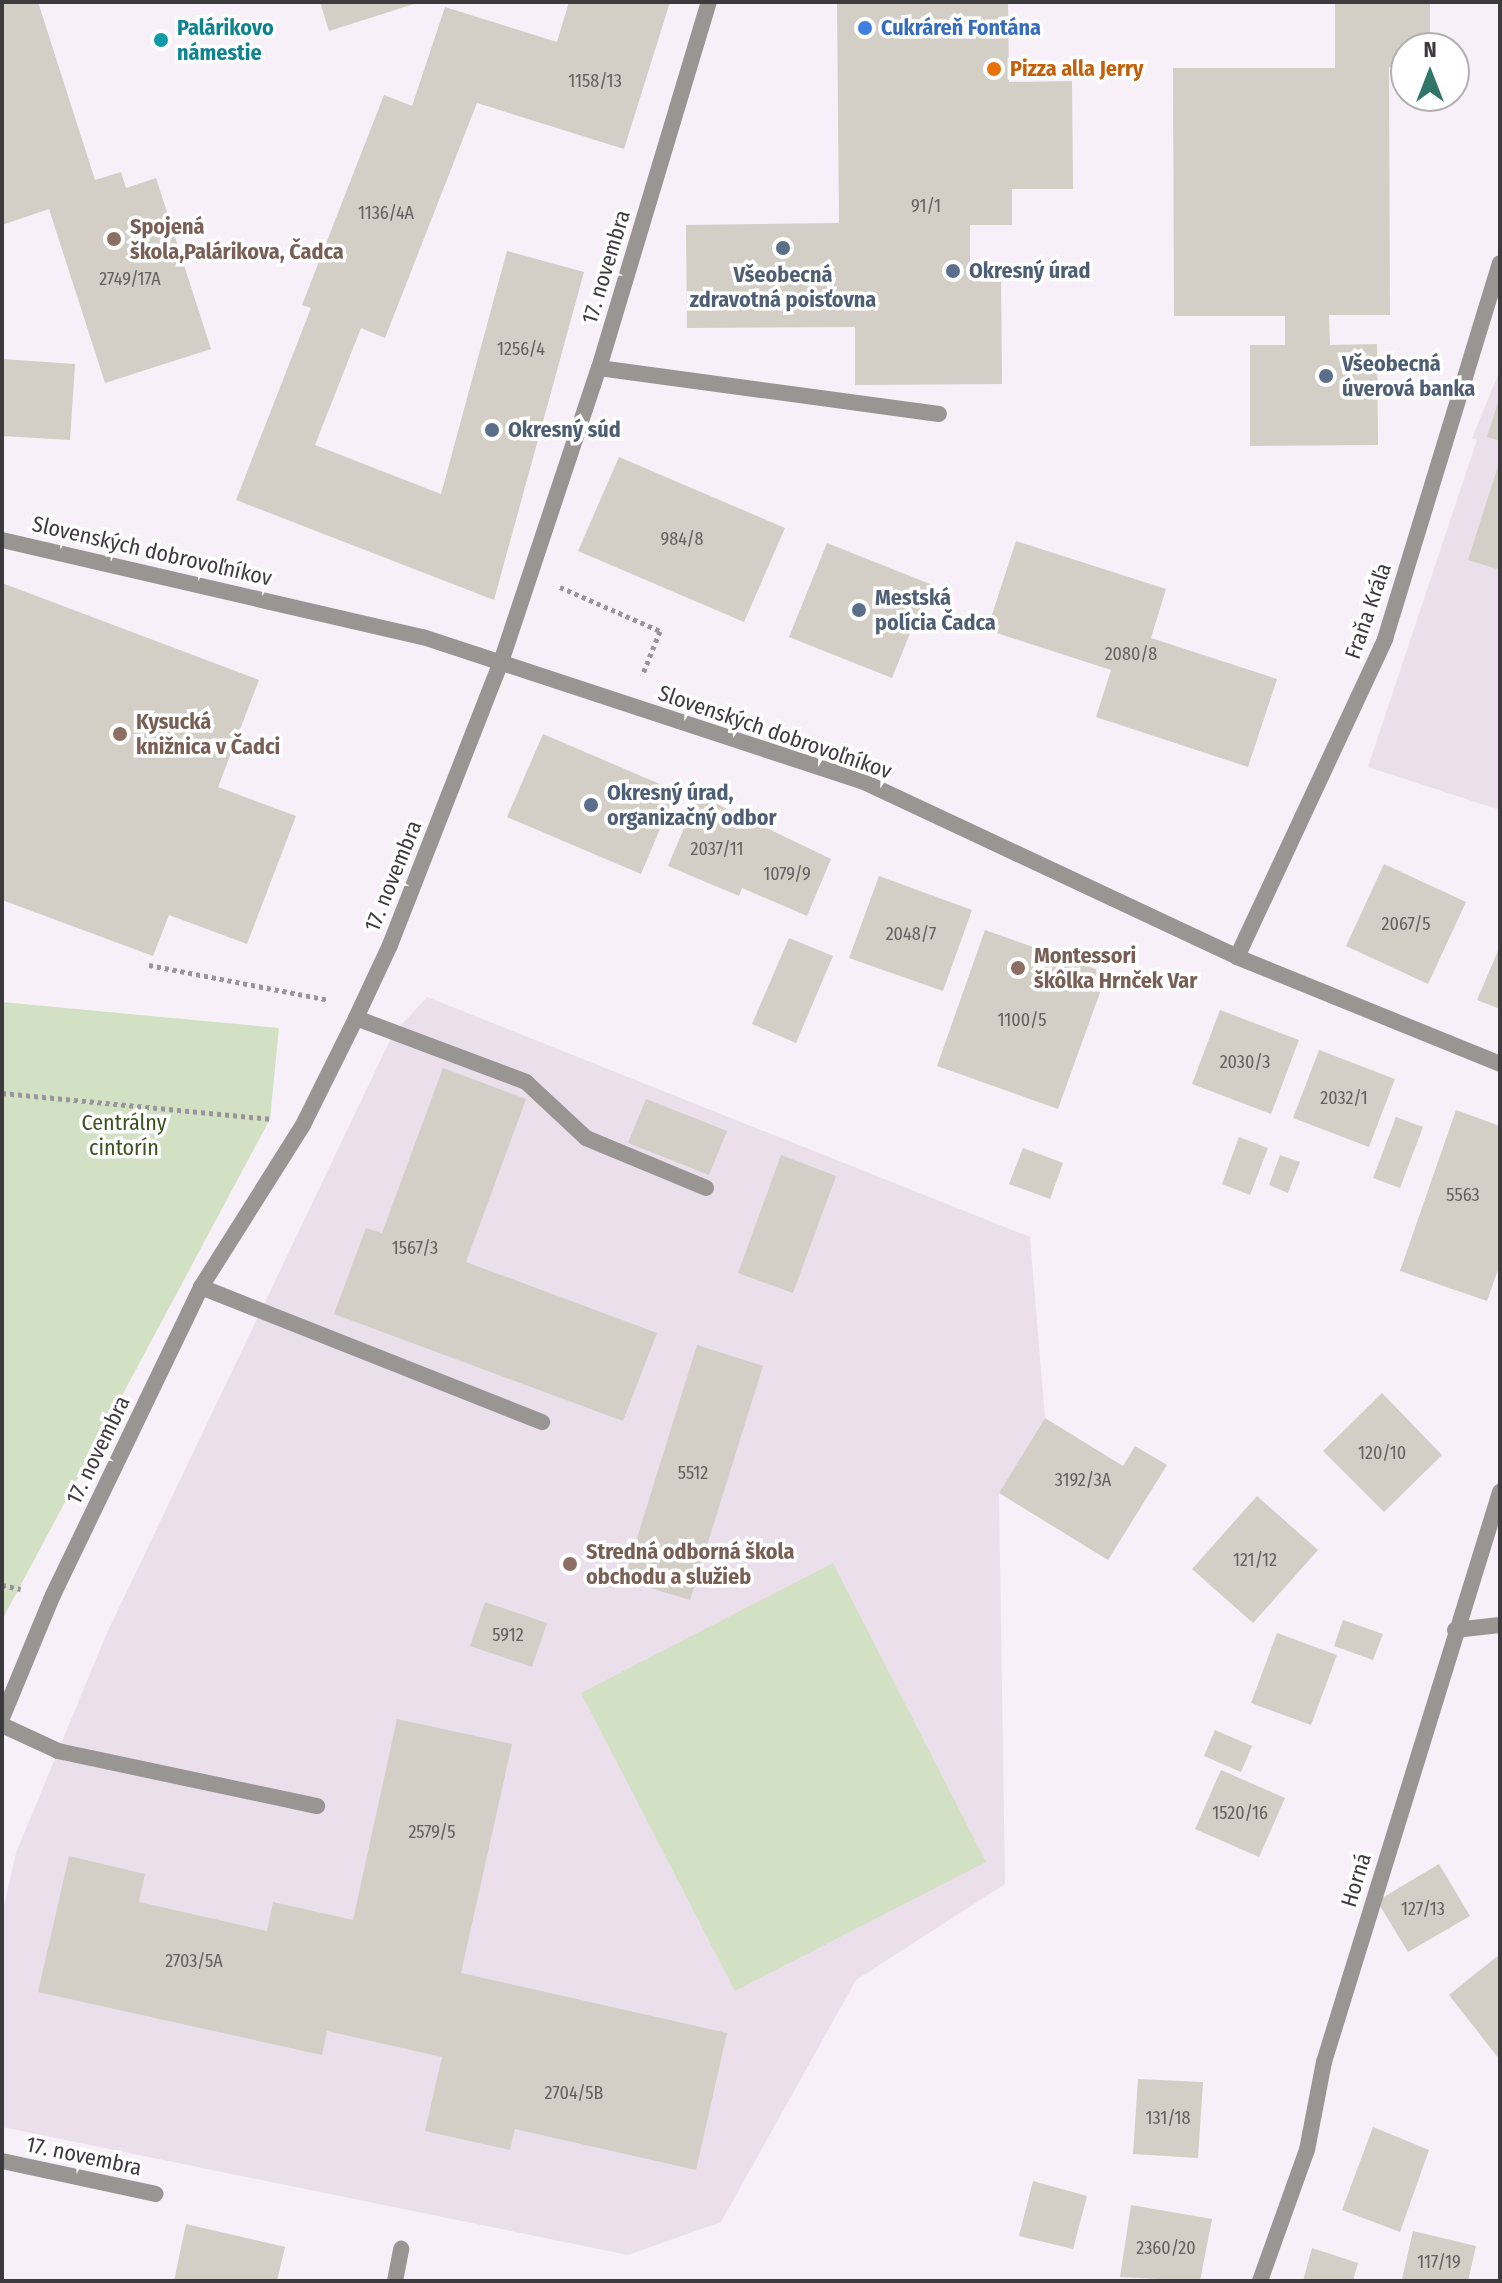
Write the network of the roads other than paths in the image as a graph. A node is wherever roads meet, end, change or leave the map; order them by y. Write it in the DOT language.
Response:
graph roads {
  1 [pos="709,2"];
  2 [pos="1500,263"];
  3 [pos="599,368"];
  4 [pos="939,414"];
  5 [pos="2,540"];
  6 [pos="501,662"];
  7 [pos="1237,957"];
  8 [pos="358,1013"];
  9 [pos="1500,1064"];
  10 [pos="706,1188"];
  11 [pos="201,1287"];
  12 [pos="542,1422"];
  13 [pos="1500,1492"];
  14 [pos="1500,1625"];
  15 [pos="1455,1630"];
  16 [pos="2,1718"];
  17 [pos="2,1725"];
  18 [pos="317,1806"];
  19 [pos="2,2161"];
  20 [pos="156,2194"];
  21 [pos="401,2249"];
  22 [pos="395,2281"];
  23 [pos="1260,2281"];
  1 -- 3 [label="street, 17. novembra"];
  2 -- 7 [label="street, Fraňa Kráľa"];
  3 -- 4 [label="street"];
  3 -- 6 [label="street, 17. novembra"];
  5 -- 6 [label="street, Slovenských dobrovoľníkov"];
  6 -- 7 [label="street, Slovenských dobrovoľníkov"];
  6 -- 8 [label="street, 17. novembra"];
  7 -- 9 [label="street, Slovenských dobrovoľníkov"];
  8 -- 10 [label="street"];
  8 -- 11 [label="street, 17. novembra"];
  11 -- 12 [label="street"];
  11 -- 16 [label="street, 17. novembra"];
  13 -- 15 [label="street, Horná"];
  14 -- 15 [label="street"];
  15 -- 23 [label="street, Horná"];
  17 -- 18 [label="street"];
  19 -- 20 [label="street, 17. novembra"];
  21 -- 22 [label="street"];
}
